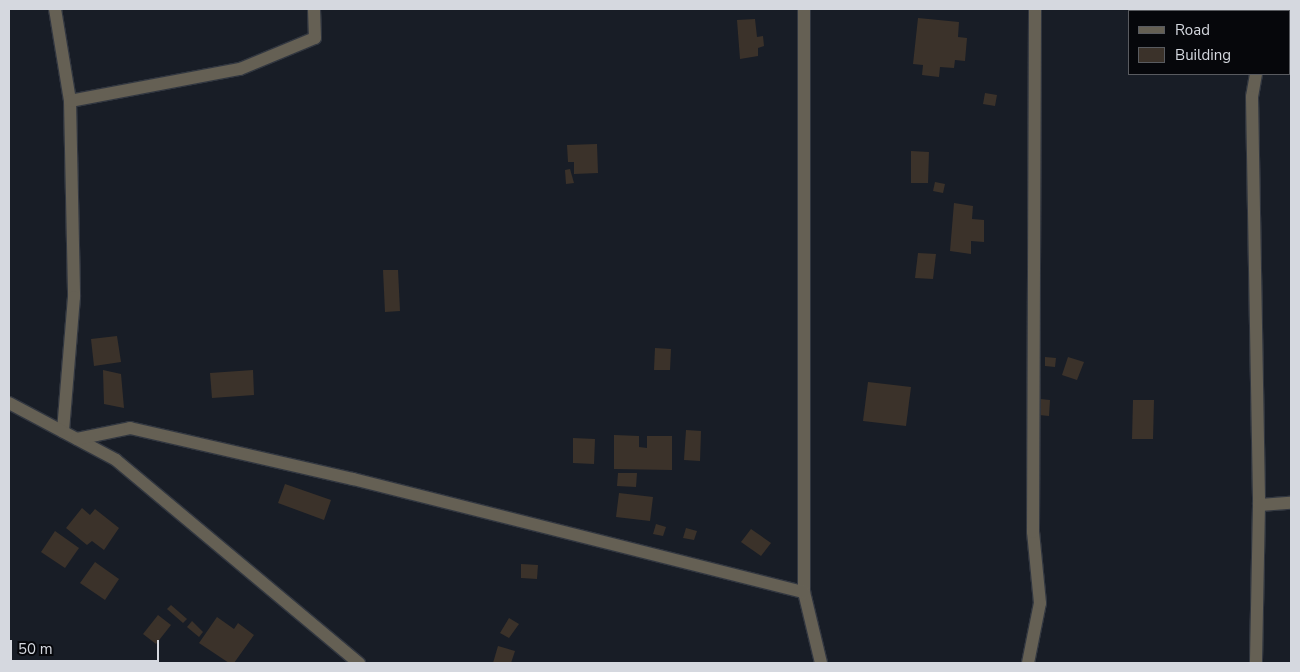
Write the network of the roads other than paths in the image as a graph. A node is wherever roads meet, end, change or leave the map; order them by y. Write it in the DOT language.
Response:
graph roads {
  1 [pos="55,9"];
  2 [pos="314,9"];
  3 [pos="804,9"];
  4 [pos="1035,9"];
  5 [pos="1256,75"];
  6 [pos="70,101"];
  7 [pos="9,403"];
  8 [pos="63,432"];
  9 [pos="78,439"];
  10 [pos="1291,503"];
  11 [pos="1259,505"];
  12 [pos="804,592"];
  13 [pos="359,663"];
  14 [pos="821,663"];
  15 [pos="1028,663"];
  16 [pos="1256,663"];
  1 -- 6 [label="street"];
  2 -- 6 [label="street"];
  3 -- 12 [label="street"];
  4 -- 15 [label="street"];
  5 -- 11 [label="street"];
  6 -- 8 [label="street"];
  7 -- 8 [label="street"];
  8 -- 9 [label="street"];
  9 -- 12 [label="street"];
  9 -- 13 [label="street"];
  10 -- 11 [label="street"];
  11 -- 16 [label="street"];
  12 -- 14 [label="street"];
}
